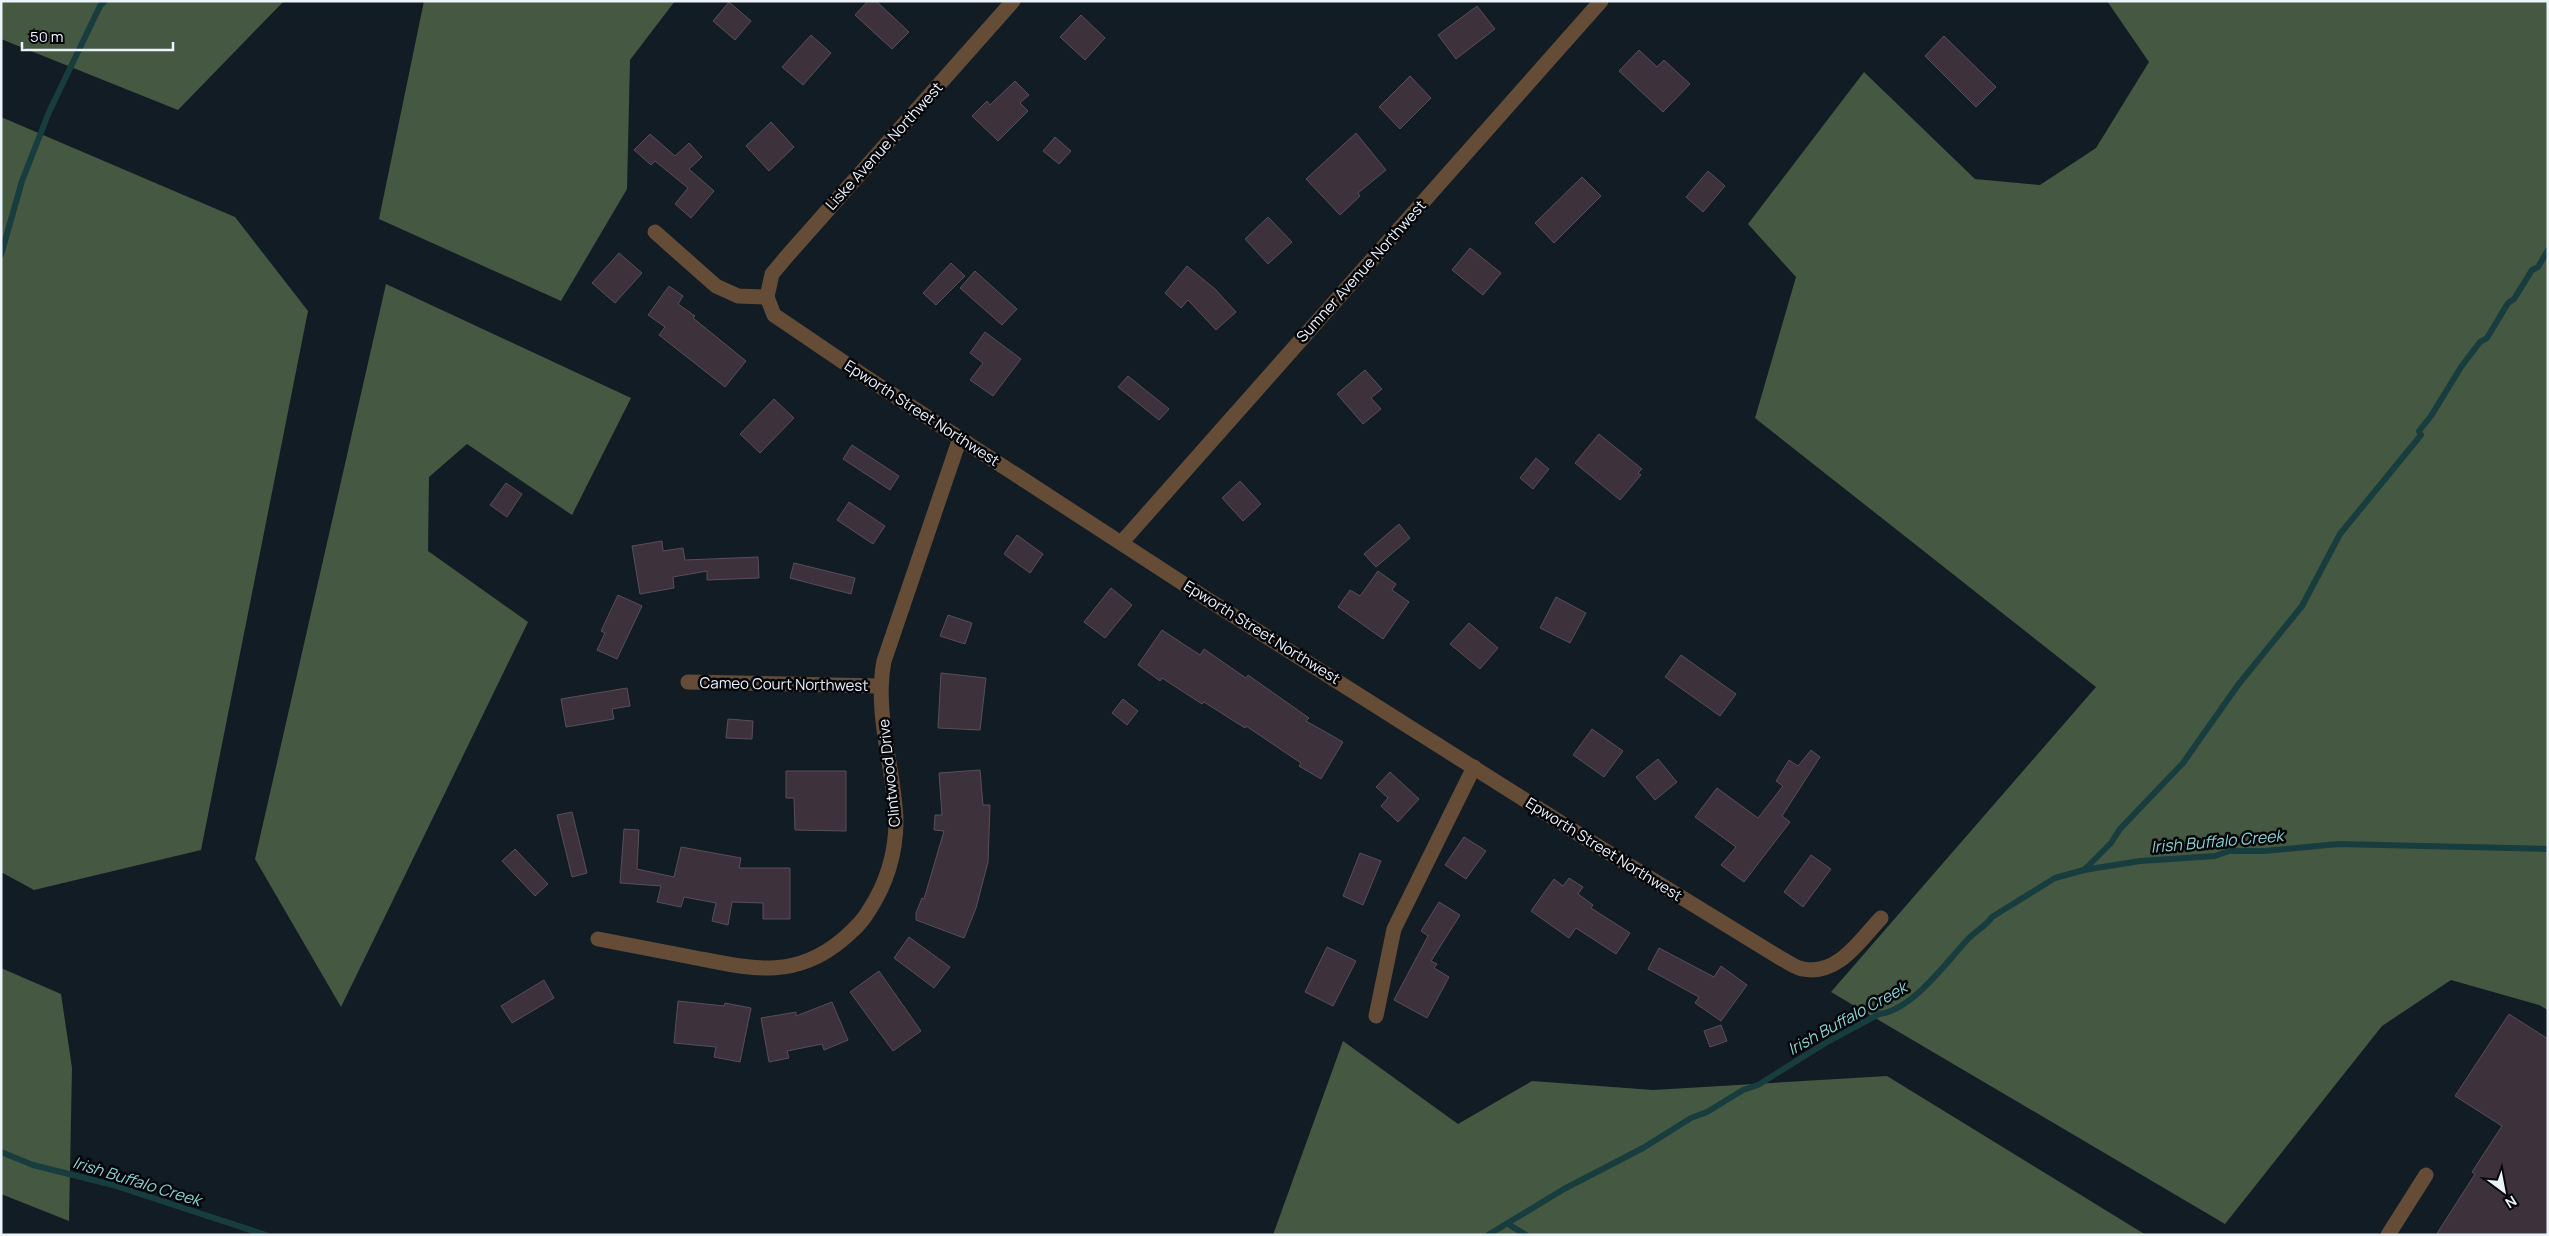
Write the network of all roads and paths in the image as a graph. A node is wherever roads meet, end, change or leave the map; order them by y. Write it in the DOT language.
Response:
graph roads {
  1 [pos="1013,1"];
  2 [pos="1601,1"];
  3 [pos="655,232"];
  4 [pos="767,297"];
  5 [pos="960,438"];
  6 [pos="1122,542"];
  7 [pos="688,682"];
  8 [pos="880,686"];
  9 [pos="1474,766"];
  10 [pos="1881,918"];
  11 [pos="598,939"];
  12 [pos="1376,1016"];
  13 [pos="2426,1175"];
  14 [pos="2388,1235"];
  1 -- 4 [label="street, Liske Avenue Northwest"];
  2 -- 6 [label="street, Sumner Avenue Northwest"];
  3 -- 4 [label="street"];
  4 -- 5 [label="street, Epworth Street Northwest"];
  5 -- 6 [label="street, Epworth Street Northwest"];
  5 -- 8 [label="street, Clintwood Drive"];
  6 -- 9 [label="street, Epworth Street Northwest"];
  7 -- 8 [label="street, Cameo Court Northwest"];
  8 -- 11 [label="street, Clintwood Drive"];
  9 -- 10 [label="street, Epworth Street Northwest"];
  9 -- 12 [label="street"];
  13 -- 14 [label="street"];
}
